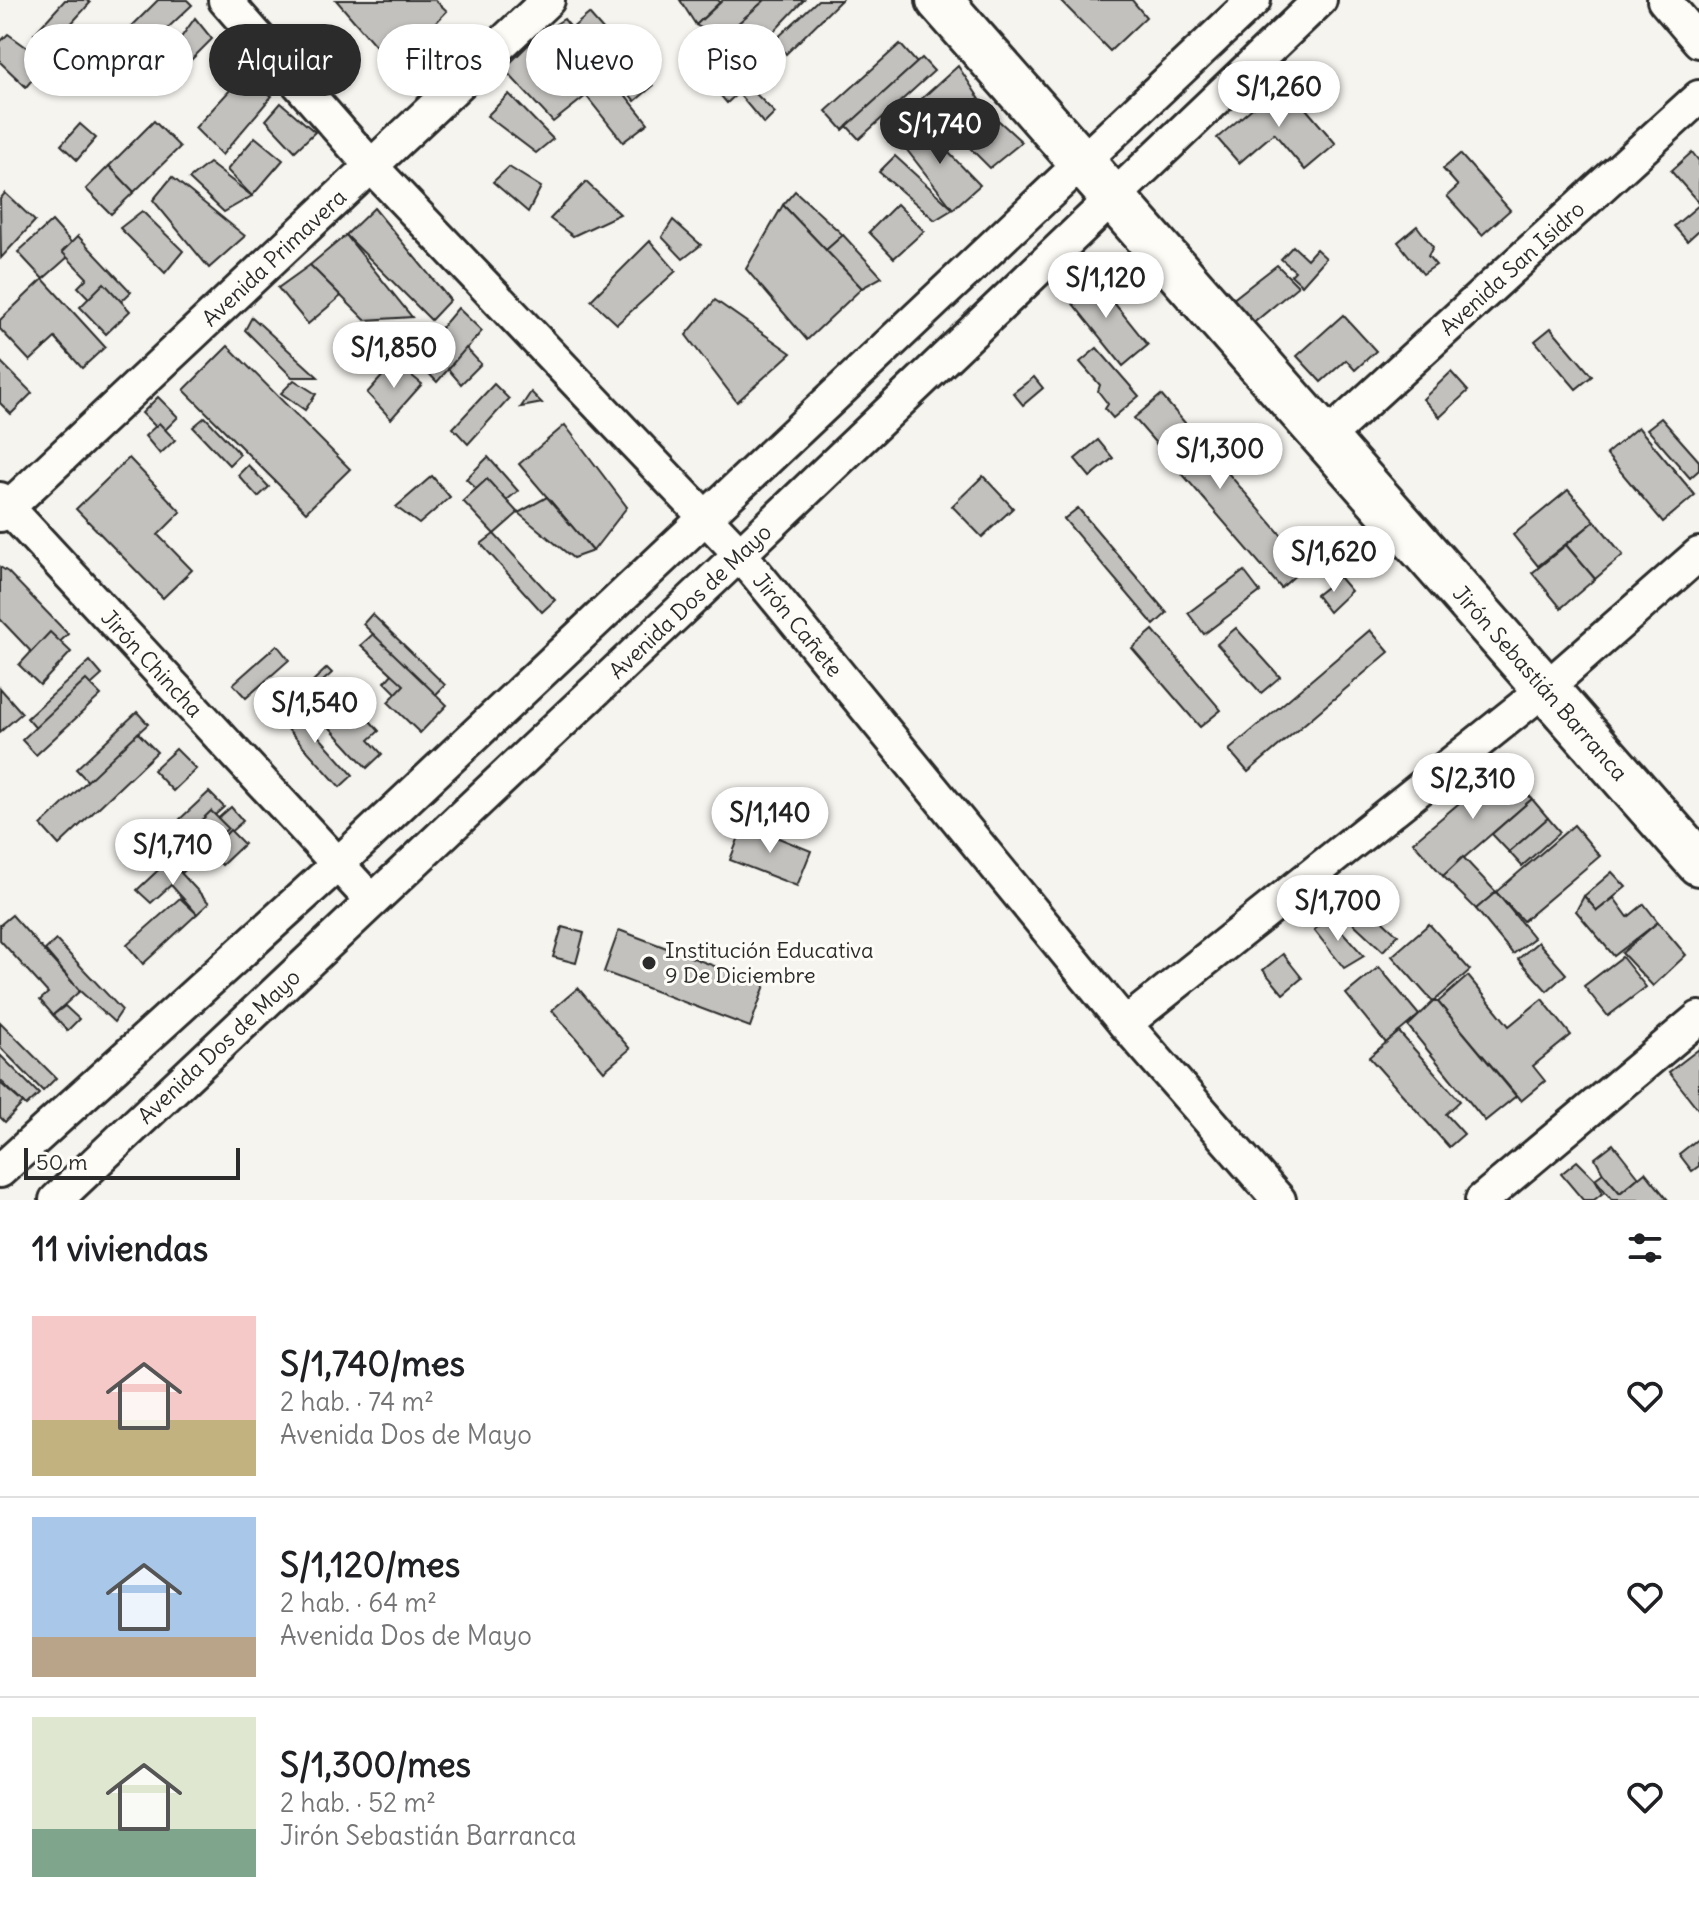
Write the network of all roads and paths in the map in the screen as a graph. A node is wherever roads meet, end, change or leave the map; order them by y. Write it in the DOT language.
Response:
graph roads {
  1 [pos="225,0"];
  2 [pos="548,0"];
  3 [pos="939,0"];
  4 [pos="1254,0"];
  5 [pos="1320,0"];
  6 [pos="1664,0"];
  7 [pos="1699,41"];
  8 [pos="1699,97"];
  9 [pos="1082,163"];
  10 [pos="371,166"];
  11 [pos="1113,198"];
  12 [pos="1326,438"];
  13 [pos="3,507"];
  14 [pos="707,517"];
  15 [pos="740,554"];
  16 [pos="1699,554"];
  17 [pos="1546,688"];
  18 [pos="1699,863"];
  19 [pos="338,864"];
  20 [pos="371,900"];
  21 [pos="1699,1018"];
  22 [pos="1125,1024"];
  23 [pos="0,1171"];
  24 [pos="56,1200"];
  25 [pos="1279,1200"];
  26 [pos="1482,1200"];
  1 -- 10 [label="street, Jirón Cañete"];
  2 -- 10 [label="street, Avenida Primavera"];
  3 -- 9 [label="street, Jirón Sebastián Barranca"];
  4 -- 9 [label="street"];
  5 -- 11 [label="street, Avenida Dos de Mayo"];
  6 -- 7 [label="street"];
  8 -- 12 [label="street, Avenida San Isidro"];
  9 -- 11 [label="street, Jirón Sebastián Barranca"];
  9 -- 14 [label="street"];
  10 -- 13 [label="street, Avenida Primavera"];
  10 -- 14 [label="street, Jirón Cañete"];
  11 -- 12 [label="street, Jirón Sebastián Barranca"];
  11 -- 15 [label="street, Avenida Dos de Mayo"];
  12 -- 17 [label="street, Jirón Sebastián Barranca"];
  13 -- 19 [label="street, Jirón Chincha"];
  14 -- 15 [label="street, Jirón Cañete"];
  14 -- 19 [label="street"];
  15 -- 20 [label="street, Avenida Dos de Mayo"];
  15 -- 22 [label="street, Jirón Cañete"];
  16 -- 17 [label="street"];
  17 -- 18 [label="street, Jirón Sebastián Barranca"];
  17 -- 22 [label="street"];
  19 -- 20 [label="street, Jirón Chincha"];
  19 -- 23 [label="street"];
  20 -- 24 [label="street, Avenida Dos de Mayo"];
  21 -- 26 [label="street"];
  22 -- 25 [label="street, Jirón Cañete"];
}
